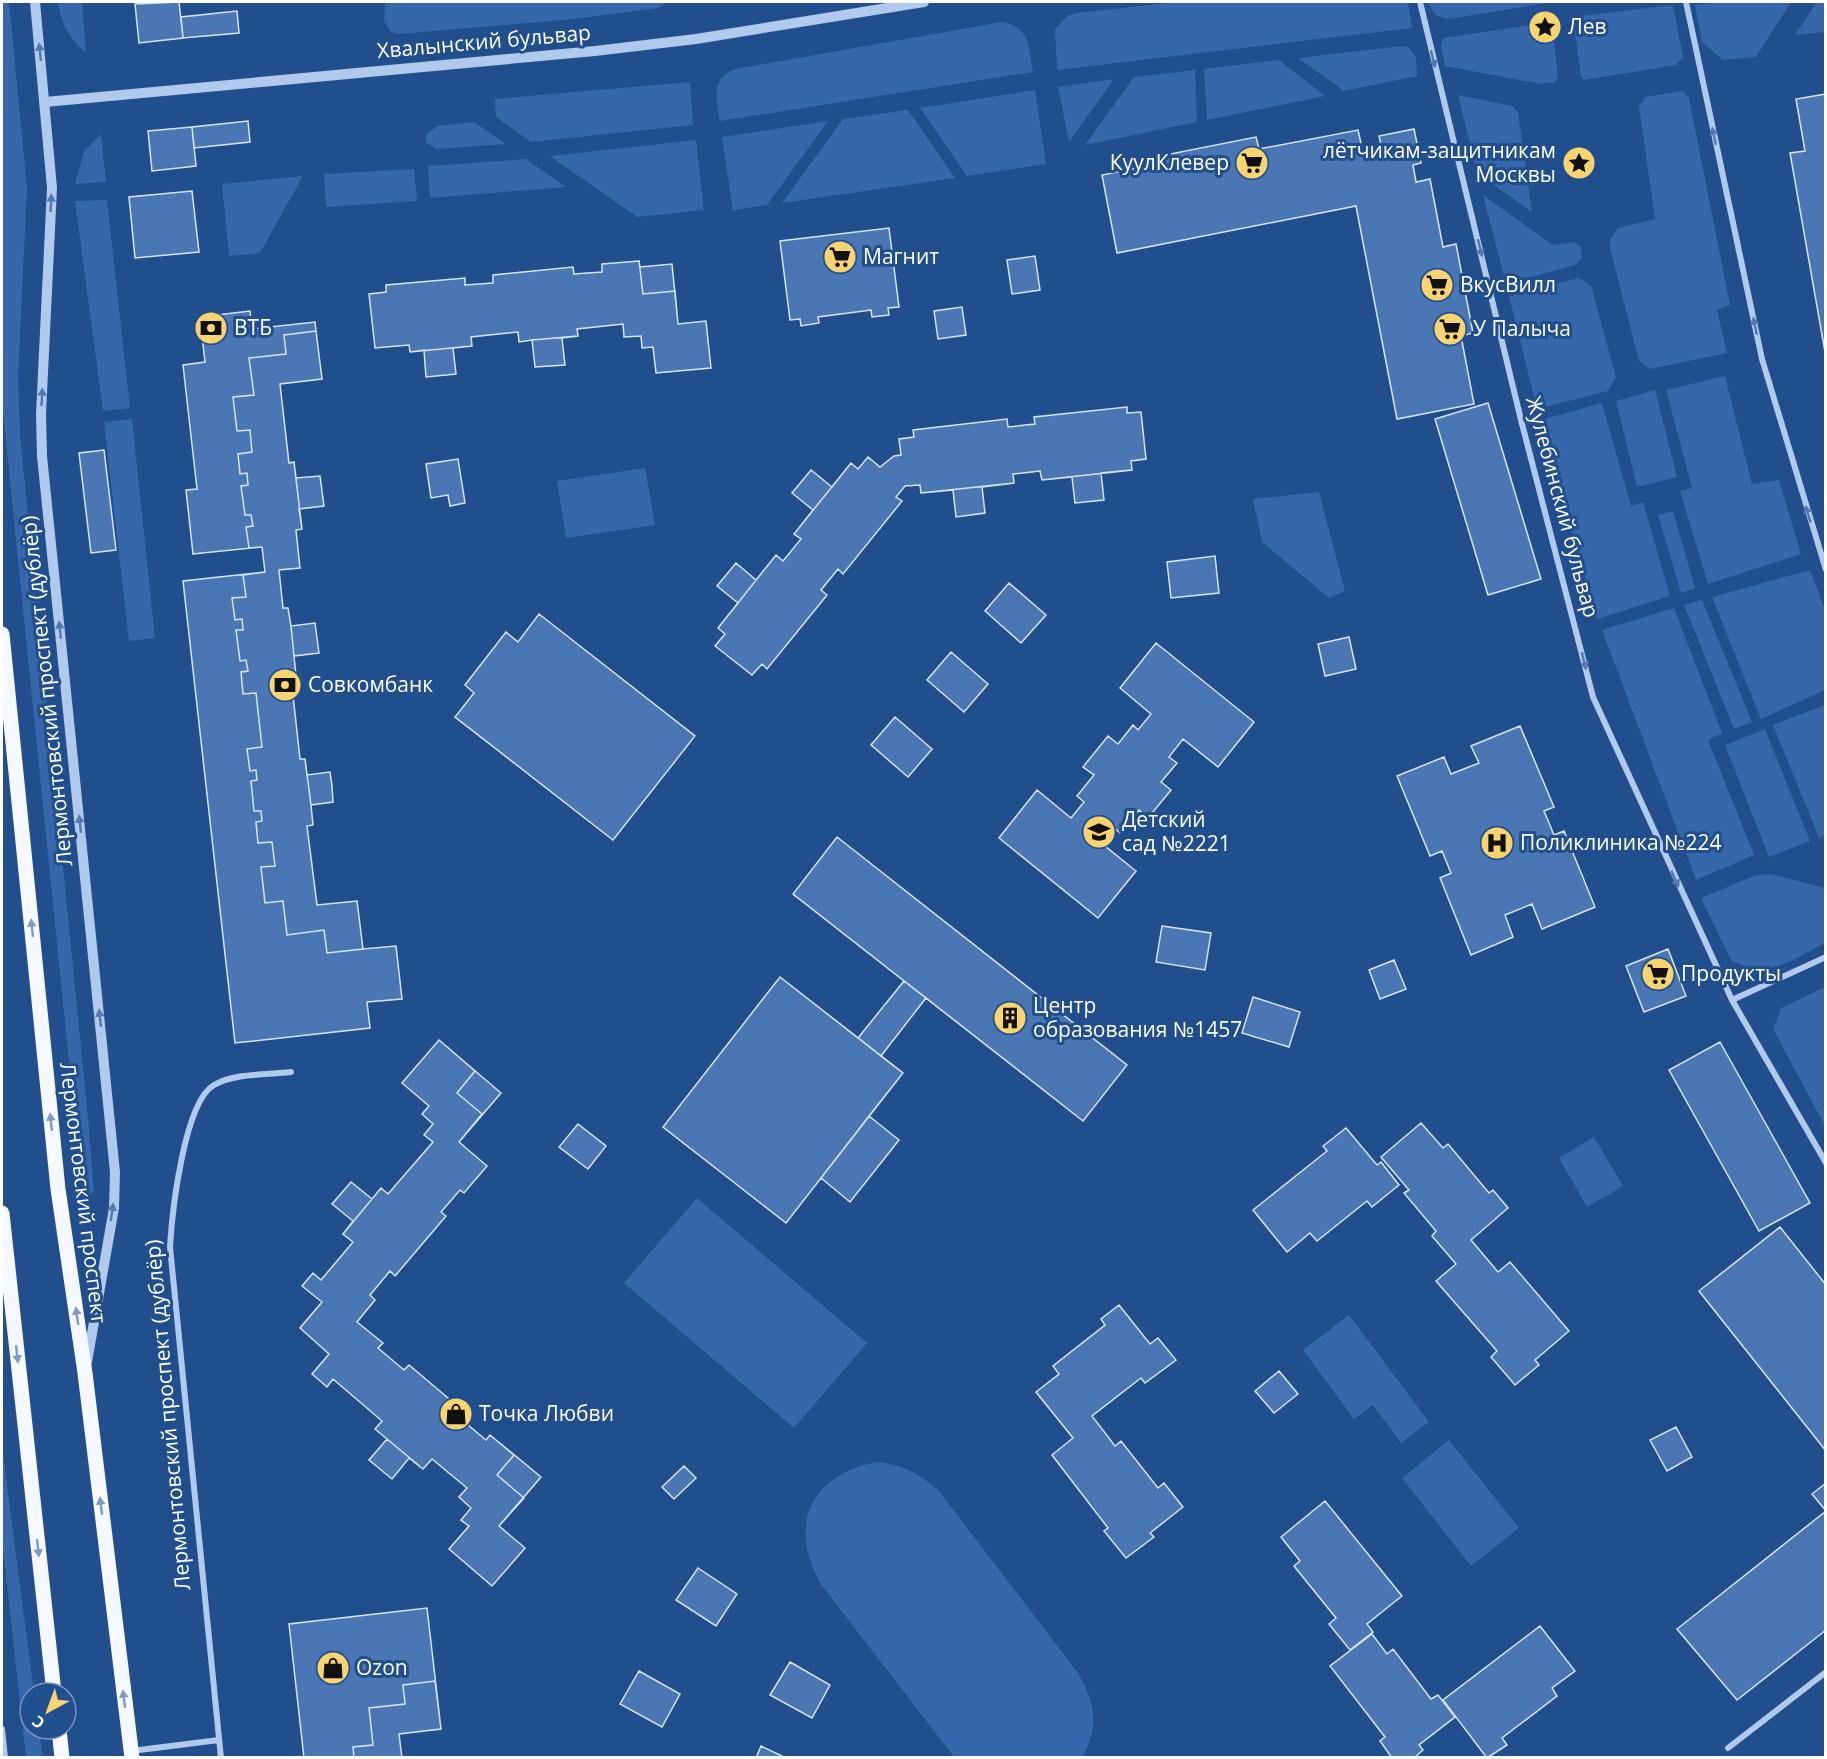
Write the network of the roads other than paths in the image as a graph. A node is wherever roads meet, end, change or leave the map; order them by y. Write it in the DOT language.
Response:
graph roads {
  1 [pos="35,2"];
  2 [pos="924,2"];
  3 [pos="1420,2"];
  4 [pos="1686,2"];
  5 [pos="45,102"];
  6 [pos="1826,570"];
  7 [pos="2,634"];
  8 [pos="1826,957"];
  9 [pos="1732,1000"];
  10 [pos="291,1072"];
  11 [pos="1826,1163"];
  12 [pos="2,1213"];
  13 [pos="85,1373"];
  14 [pos="1826,1672"];
  15 [pos="53,1681"];
  16 [pos="2,1729"];
  17 [pos="219,1740"];
  18 [pos="60,1741"];
  19 [pos="1728,1748"];
  20 [pos="132,1754"];
  21 [pos="5,1758"];
  22 [pos="62,1758"];
  23 [pos="221,1758"];
  5 -- 1 [label="street, Лермонтовский проспект (дублёр), one-way"];
  2 -- 5 [label="street, Хвалынский бульвар"];
  3 -- 9 [label="street, Жулебинский бульвар, one-way"];
  6 -- 4 [label="street, one-way"];
  13 -- 5 [label="street, Лермонтовский проспект (дублёр), one-way"];
  13 -- 7 [label="main road, Лермонтовский проспект, one-way"];
  8 -- 9 [label="street"];
  9 -- 11 [label="street, Жулебинский бульвар"];
  10 -- 17 [label="street, Лермонтовский проспект (дублёр)"];
  12 -- 15 [label="main road, one-way"];
  20 -- 13 [label="main road, Лермонтовский проспект, one-way"];
  14 -- 19 [label="street"];
  16 -- 21 [label="street"];
  17 -- 20 [label="street"];
  17 -- 23 [label="street, Лермонтовский проспект (дублёр)"];
  18 -- 22 [label="main road"];
}
